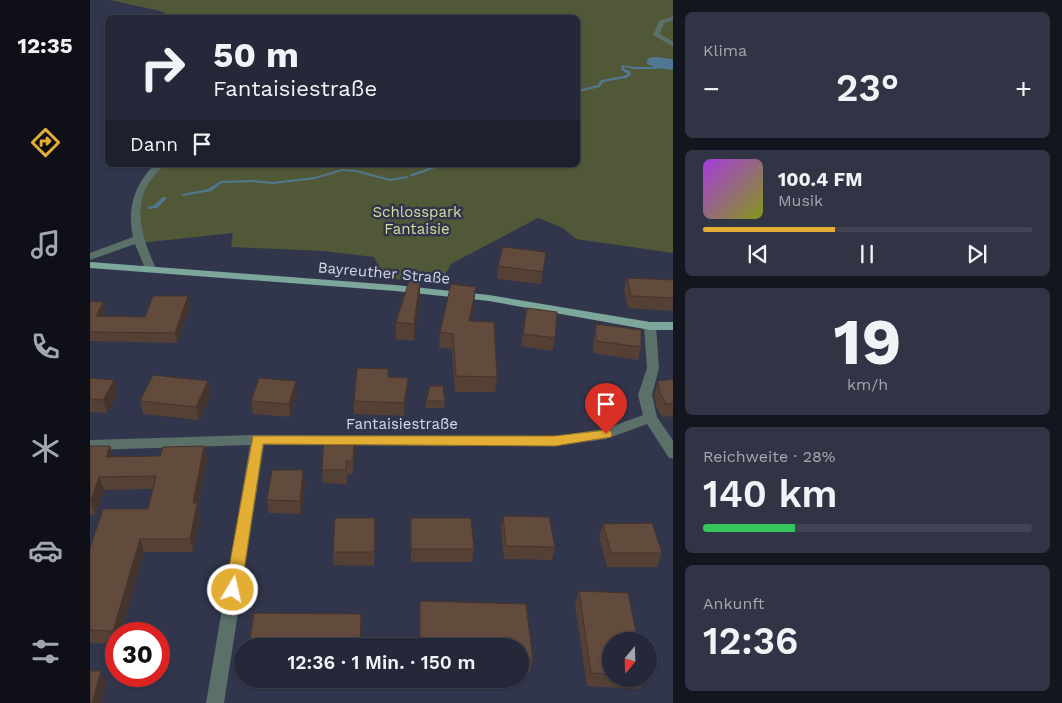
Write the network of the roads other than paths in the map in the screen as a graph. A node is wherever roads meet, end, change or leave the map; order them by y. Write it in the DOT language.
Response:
graph roads {
  1 [pos="673,18"];
  2 [pos="673,45"];
  3 [pos="157,167"];
  4 [pos="138,239"];
  5 [pos="90,257"];
  6 [pos="90,265"];
  7 [pos="150,269"];
  8 [pos="650,326"];
  9 [pos="673,326"];
  10 [pos="650,418"];
  11 [pos="258,440"];
  12 [pos="90,445"];
  13 [pos="673,454"];
  14 [pos="215,703"];
  1 -- 2 [label="street"];
  3 -- 4 [label="street"];
  4 -- 5 [label="street"];
  4 -- 7 [label="street"];
  6 -- 7 [label="main road, Bayreuther Straße"];
  7 -- 8 [label="main road, Bayreuther Straße"];
  8 -- 9 [label="main road, Bayreuther Straße"];
  8 -- 10 [label="street"];
  10 -- 11 [label="street, Fantaisiestraße"];
  10 -- 13 [label="street"];
  11 -- 12 [label="street, Fantaisiestraße"];
  11 -- 14 [label="street"];
}
